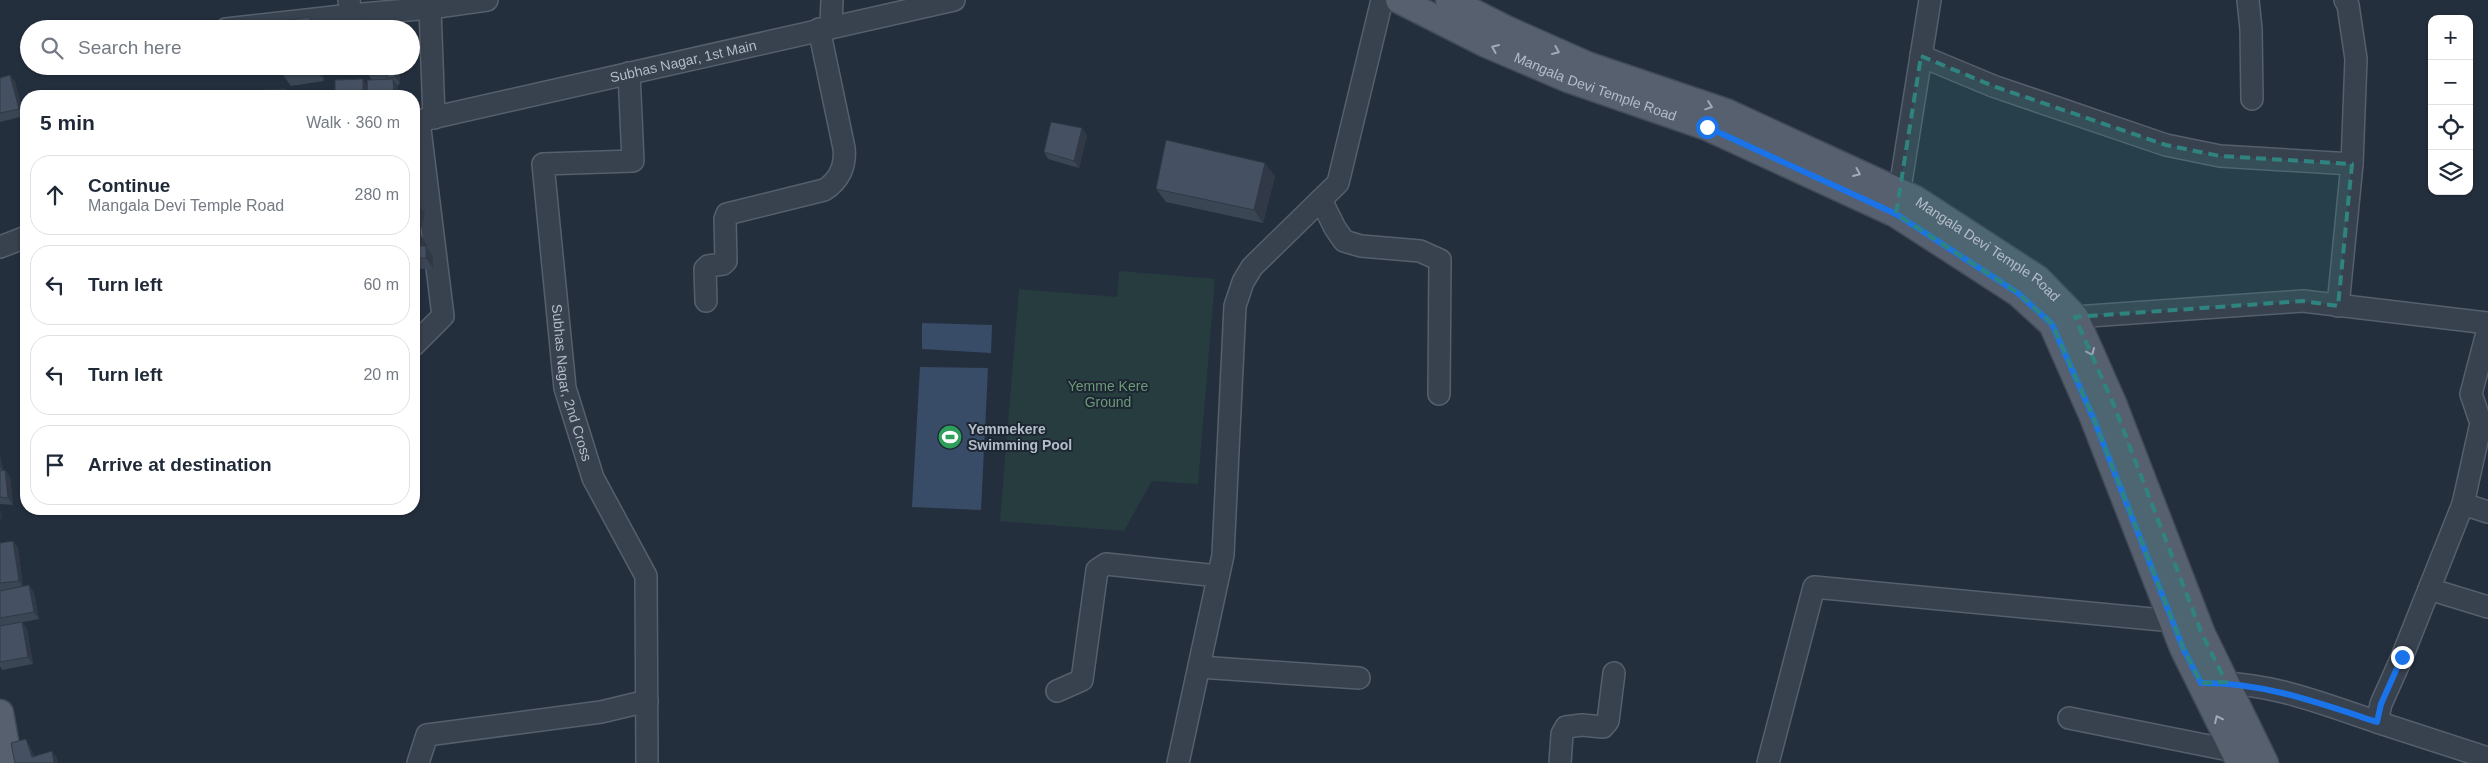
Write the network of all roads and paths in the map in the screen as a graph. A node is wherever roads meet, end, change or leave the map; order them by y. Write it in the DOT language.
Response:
graph roads {
  1 [pos="487,0"];
  2 [pos="832,0"];
  3 [pos="954,0"];
  4 [pos="1382,0"];
  5 [pos="1399,0"];
  6 [pos="1930,0"];
  7 [pos="2248,0"];
  8 [pos="2345,0"];
  9 [pos="1454,1"];
  10 [pos="350,7"];
  11 [pos="430,8"];
  12 [pos="277,20"];
  13 [pos="825,28"];
  14 [pos="1921,56"];
  15 [pos="629,73"];
  16 [pos="2252,99"];
  17 [pos="422,121"];
  18 [pos="2352,164"];
  19 [pos="1320,200"];
  20 [pos="1898,203"];
  21 [pos="20,239"];
  22 [pos="0,247"];
  23 [pos="706,301"];
  24 [pos="2338,306"];
  25 [pos="2063,320"];
  26 [pos="2488,323"];
  27 [pos="2488,330"];
  28 [pos="420,339"];
  29 [pos="1439,394"];
  30 [pos="2482,408"];
  31 [pos="2463,504"];
  32 [pos="2488,512"];
  33 [pos="1218,576"];
  34 [pos="2429,589"];
  35 [pos="2488,607"];
  36 [pos="2173,621"];
  37 [pos="1199,667"];
  38 [pos="1614,673"];
  39 [pos="1359,678"];
  40 [pos="2226,682"];
  41 [pos="2201,683"];
  42 [pos="1057,691"];
  43 [pos="647,701"];
  44 [pos="0,713"];
  45 [pos="2069,718"];
  46 [pos="2377,722"];
  47 [pos="2237,757"];
  48 [pos="2488,758"];
  49 [pos="9,763"];
  50 [pos="418,763"];
  51 [pos="648,763"];
  52 [pos="1178,763"];
  53 [pos="1560,763"];
  54 [pos="1768,763"];
  55 [pos="2266,763"];
  1 -- 11 [label="street"];
  2 -- 13 [label="street"];
  3 -- 13 [label="street, Subhas Nagar, 1st Main"];
  4 -- 19 [label="street"];
  20 -- 5 [label="main road, Mangala Devi Temple Road, one-way"];
  6 -- 14 [label="street"];
  7 -- 16 [label="street"];
  8 -- 18 [label="street"];
  9 -- 20 [label="main road, Mangala Devi Temple Road, one-way"];
  10 -- 11 [label="street"];
  10 -- 12 [label="street"];
  11 -- 17 [label="street"];
  13 -- 15 [label="street, Subhas Nagar, 1st Main"];
  13 -- 23 [label="street"];
  14 -- 18 [label="street"];
  14 -- 20 [label="street"];
  15 -- 17 [label="street, Subhas Nagar, 1st Main"];
  15 -- 43 [label="street, Subhas Nagar, 2nd Cross"];
  17 -- 28 [label="street"];
  18 -- 24 [label="street"];
  19 -- 29 [label="street"];
  19 -- 33 [label="street"];
  20 -- 25 [label="main road, Mangala Devi Temple Road"];
  21 -- 22 [label="street"];
  24 -- 25 [label="street"];
  24 -- 26 [label="street"];
  25 -- 36 [label="main road, Mangala Devi Temple Road"];
  25 -- 40 [label="main road, Mangala Devi Temple Road, one-way"];
  27 -- 30 [label="street"];
  30 -- 31 [label="street"];
  31 -- 32 [label="street"];
  31 -- 34 [label="street"];
  33 -- 37 [label="street"];
  33 -- 42 [label="street"];
  34 -- 35 [label="street"];
  34 -- 46 [label="street"];
  36 -- 41 [label="main road, Mangala Devi Temple Road"];
  36 -- 54 [label="street"];
  37 -- 39 [label="street"];
  37 -- 52 [label="street"];
  38 -- 53 [label="street"];
  40 -- 41 [label="street"];
  40 -- 46 [label="street"];
  40 -- 55 [label="main road, Mangala Devi Temple Road"];
  47 -- 41 [label="main road, Mangala Devi Temple Road, one-way"];
  43 -- 50 [label="street"];
  43 -- 51 [label="street, Subhas Nagar, 2nd Cross"];
  44 -- 49 [label="main road"];
  45 -- 47 [label="street"];
  46 -- 48 [label="street"];
}
